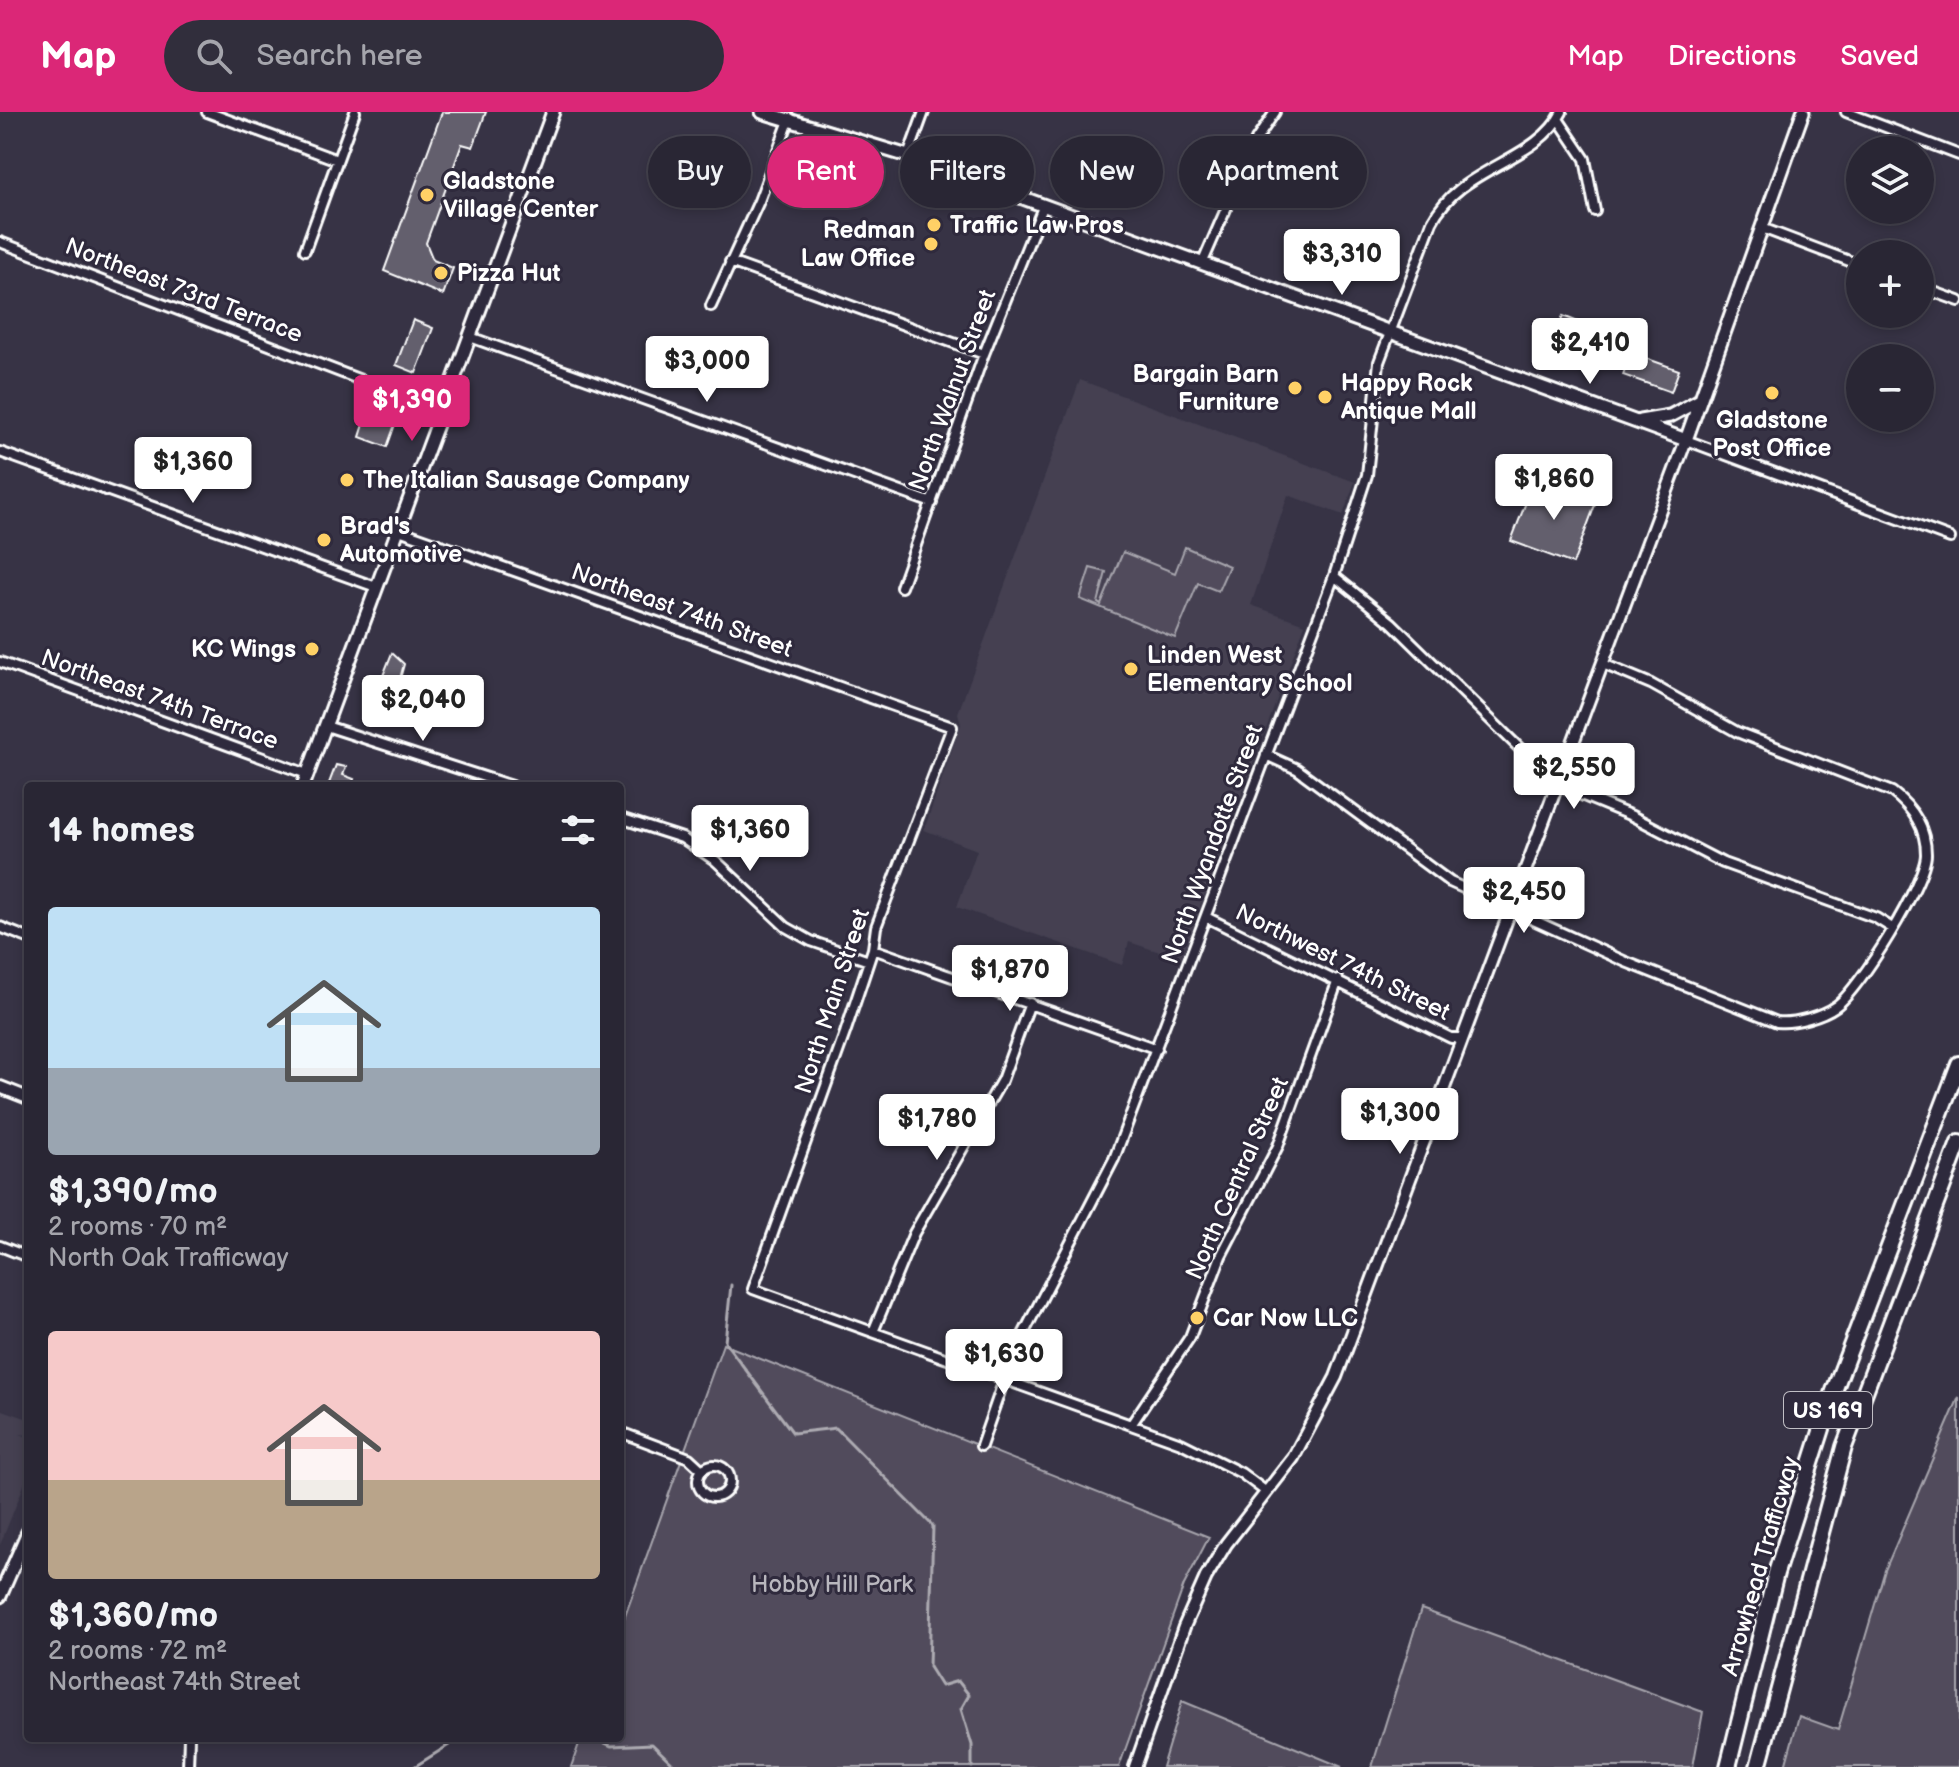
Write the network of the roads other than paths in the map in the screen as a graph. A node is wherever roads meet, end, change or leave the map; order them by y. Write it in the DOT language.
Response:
graph roads {
  1 [pos="207,112"];
  2 [pos="355,112"];
  3 [pos="553,112"];
  4 [pos="762,112"];
  5 [pos="924,112"];
  6 [pos="1275,112"];
  7 [pos="1803,112"];
  8 [pos="1846,112"];
  9 [pos="1560,116"];
  10 [pos="790,118"];
  11 [pos="915,136"];
  12 [pos="900,153"];
  13 [pos="1959,155"];
  14 [pos="337,160"];
  15 [pos="1034,204"];
  16 [pos="1043,207"];
  17 [pos="1595,211"];
  18 [pos="1762,228"];
  19 [pos="0,242"];
  20 [pos="305,250"];
  21 [pos="1846,260"];
  22 [pos="730,262"];
  23 [pos="1202,264"];
  24 [pos="1934,292"];
  25 [pos="1959,301"];
  26 [pos="711,306"];
  27 [pos="1390,333"];
  28 [pos="470,337"];
  29 [pos="984,354"];
  30 [pos="1698,401"];
  31 [pos="442,411"];
  32 [pos="1635,421"];
  33 [pos="1686,440"];
  34 [pos="0,452"];
  35 [pos="932,503"];
  36 [pos="399,530"];
  37 [pos="1950,538"];
  38 [pos="1334,576"];
  39 [pos="376,587"];
  40 [pos="901,587"];
  41 [pos="0,662"];
  42 [pos="1603,664"];
  43 [pos="326,726"];
  44 [pos="952,727"];
  45 [pos="1266,755"];
  46 [pos="307,774"];
  47 [pos="304,782"];
  48 [pos="500,782"];
  49 [pos="1557,785"];
  50 [pos="624,819"];
  51 [pos="1510,911"];
  52 [pos="1206,917"];
  53 [pos="0,927"];
  54 [pos="1892,928"];
  55 [pos="24,936"];
  56 [pos="873,949"];
  57 [pos="869,961"];
  58 [pos="1338,980"];
  59 [pos="1030,1003"];
  60 [pos="1462,1038"];
  61 [pos="1157,1049"];
  62 [pos="1959,1064"];
  63 [pos="0,1087"];
  64 [pos="24,1096"];
  65 [pos="1959,1143"];
  66 [pos="0,1246"];
  67 [pos="24,1255"];
  68 [pos="873,1332"];
  69 [pos="1006,1380"];
  70 [pos="1131,1425"];
  71 [pos="624,1434"];
  72 [pos="981,1446"];
  73 [pos="702,1470"];
  74 [pos="1265,1491"];
  75 [pos="24,1541"];
  76 [pos="0,1596"];
  77 [pos="189,1742"];
  78 [pos="188,1767"];
  79 [pos="1135,1767"];
  80 [pos="1728,1767"];
  81 [pos="1758,1767"];
  1 -- 14 [label="street"];
  2 -- 14 [label="street"];
  3 -- 28 [label="main road"];
  4 -- 10 [label="main road"];
  5 -- 11 [label="street"];
  6 -- 23 [label="street"];
  7 -- 18 [label="main road"];
  8 -- 13 [label="street"];
  9 -- 17 [label="street"];
  9 -- 27 [label="street, North Wyandotte Street"];
  10 -- 12 [label="main road"];
  10 -- 22 [label="street"];
  14 -- 20 [label="street"];
  15 -- 16 [label="main road"];
  16 -- 23 [label="main road"];
  16 -- 29 [label="street, North Walnut Street"];
  18 -- 21 [label="street"];
  18 -- 30 [label="main road"];
  19 -- 31 [label="street, Northeast 73rd Terrace"];
  22 -- 26 [label="street"];
  22 -- 29 [label="street"];
  23 -- 27 [label="main road"];
  24 -- 25 [label="street"];
  27 -- 32 [label="main road"];
  27 -- 38 [label="street, North Wyandotte Street"];
  28 -- 31 [label="main road"];
  28 -- 35 [label="street"];
  29 -- 35 [label="street, North Walnut Street"];
  30 -- 32 [label="main road"];
  30 -- 33 [label="main road"];
  31 -- 36 [label="main road"];
  32 -- 33 [label="main road"];
  33 -- 37 [label="street"];
  33 -- 42 [label="street"];
  34 -- 39 [label="street"];
  35 -- 40 [label="street, North Walnut Street"];
  36 -- 39 [label="main road"];
  36 -- 44 [label="street, Northeast 74th Street"];
  38 -- 45 [label="street, North Wyandotte Street"];
  38 -- 49 [label="street"];
  39 -- 43 [label="main road"];
  41 -- 46 [label="street, Northeast 74th Terrace"];
  42 -- 49 [label="street"];
  42 -- 54 [label="street"];
  43 -- 46 [label="main road"];
  43 -- 48 [label="street"];
  44 -- 56 [label="street, North Main Street"];
  45 -- 51 [label="street"];
  45 -- 52 [label="street, North Wyandotte Street"];
  46 -- 47 [label="main road"];
  49 -- 51 [label="street"];
  49 -- 54 [label="street"];
  50 -- 57 [label="street"];
  51 -- 54 [label="street"];
  51 -- 60 [label="street"];
  52 -- 58 [label="street, Northwest 74th Street"];
  52 -- 61 [label="street, North Wyandotte Street"];
  53 -- 55 [label="street"];
  56 -- 57 [label="street, North Main Street"];
  56 -- 59 [label="street"];
  57 -- 68 [label="street, North Main Street"];
  58 -- 60 [label="street, Northwest 74th Street"];
  58 -- 70 [label="street, North Central Street"];
  59 -- 61 [label="street"];
  59 -- 68 [label="street"];
  60 -- 74 [label="street"];
  61 -- 69 [label="street, North Wyandotte Street"];
  62 -- 80 [label="highway, Arrowhead Trafficway / US 169"];
  63 -- 64 [label="street"];
  65 -- 81 [label="highway, Arrowhead Trafficway / US 169"];
  66 -- 67 [label="street"];
  68 -- 69 [label="street"];
  69 -- 70 [label="street"];
  69 -- 72 [label="street, North Wyandotte Street"];
  70 -- 74 [label="street"];
  71 -- 73 [label="street"];
  73 -- 73 [label="street"];
  74 -- 79 [label="street"];
  75 -- 76 [label="main road"];
  77 -- 78 [label="street"];
}
